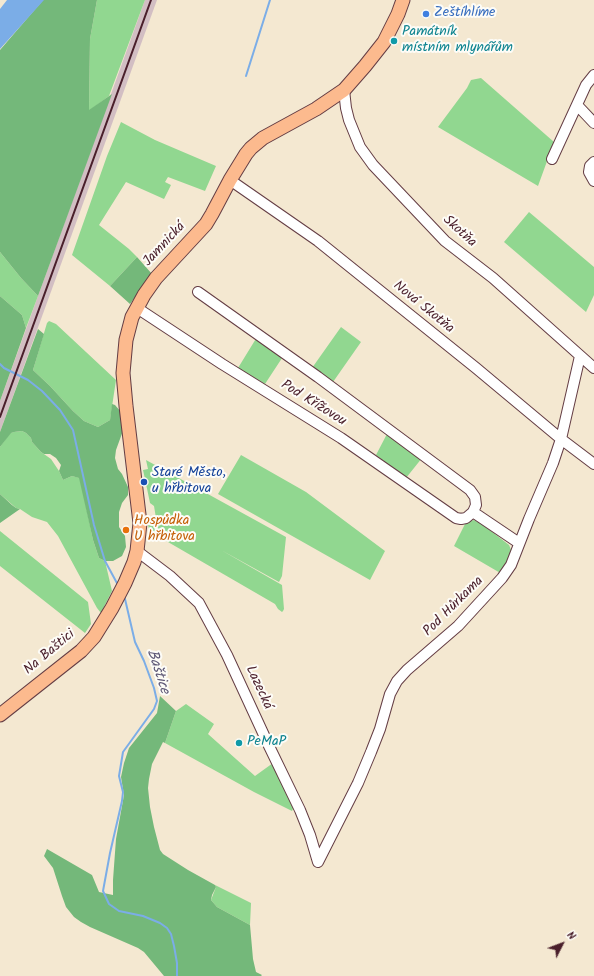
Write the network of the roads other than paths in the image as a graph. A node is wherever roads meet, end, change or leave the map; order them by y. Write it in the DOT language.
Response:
graph roads {
  1 [pos="403,0"];
  2 [pos="594,75"];
  3 [pos="344,90"];
  4 [pos="577,105"];
  5 [pos="594,123"];
  6 [pos="552,159"];
  7 [pos="594,162"];
  8 [pos="230,180"];
  9 [pos="594,180"];
  10 [pos="198,292"];
  11 [pos="137,308"];
  12 [pos="580,356"];
  13 [pos="594,368"];
  14 [pos="561,439"];
  15 [pos="594,464"];
  16 [pos="473,512"];
  17 [pos="519,544"];
  18 [pos="137,551"];
  19 [pos="123,587"];
  20 [pos="0,714"];
  21 [pos="318,862"];
  1 -- 3 [label="main road, Jamnická"];
  2 -- 4 [label="street"];
  3 -- 8 [label="main road, Jamnická"];
  3 -- 12 [label="street, Skotňa"];
  4 -- 5 [label="street"];
  4 -- 6 [label="street"];
  7 -- 9 [label="street"];
  8 -- 11 [label="main road, Jamnická"];
  8 -- 14 [label="street, Nová Skotňa"];
  10 -- 16 [label="street, Pod Křížovou"];
  11 -- 16 [label="street, Pod Křížovou"];
  11 -- 18 [label="main road, Jamnická"];
  12 -- 13 [label="street, Skotňa"];
  12 -- 14 [label="street, Pod Hůrkama"];
  14 -- 15 [label="street, Nová Skotňa"];
  14 -- 17 [label="street, Pod Hůrkama"];
  16 -- 17 [label="street"];
  17 -- 21 [label="street, Pod Hůrkama"];
  18 -- 19 [label="main road, Jamnická"];
  18 -- 21 [label="street, Lazecká"];
  19 -- 20 [label="main road, Na Baštici"];
}
